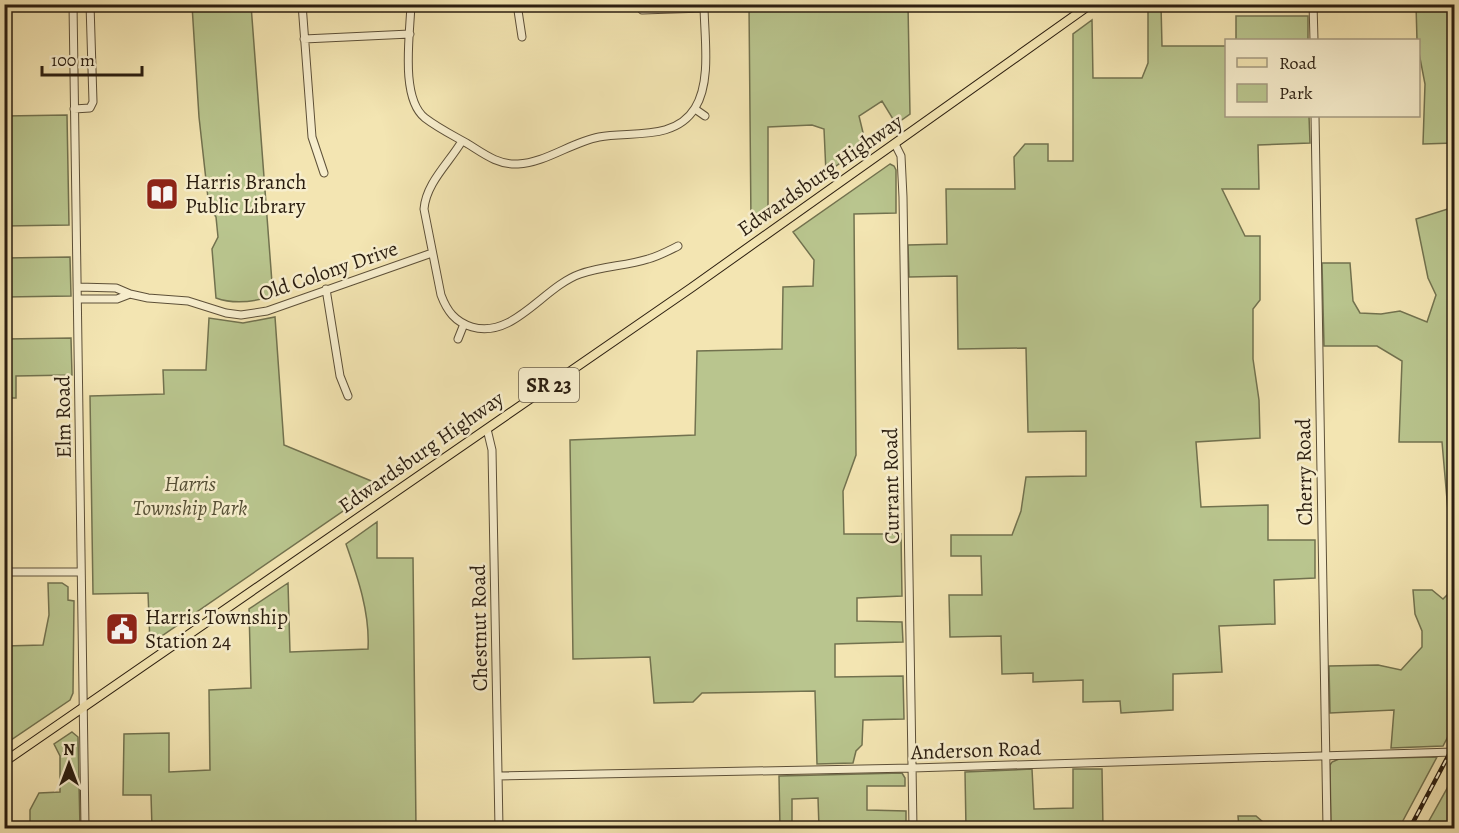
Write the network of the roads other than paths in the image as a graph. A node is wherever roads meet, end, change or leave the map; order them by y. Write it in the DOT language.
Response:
graph roads {
  1 [pos="73,4"];
  2 [pos="90,4"];
  3 [pos="302,4"];
  4 [pos="411,4"];
  5 [pos="517,4"];
  6 [pos="1091,4"];
  7 [pos="1313,4"];
  8 [pos="704,6"];
  9 [pos="642,10"];
  10 [pos="410,34"];
  11 [pos="522,37"];
  12 [pos="304,39"];
  13 [pos="1314,39"];
  14 [pos="74,109"];
  15 [pos="695,109"];
  16 [pos="705,116"];
  17 [pos="1315,117"];
  18 [pos="462,141"];
  19 [pos="895,144"];
  20 [pos="324,173"];
  21 [pos="678,246"];
  22 [pos="432,253"];
  23 [pos="78,288"];
  24 [pos="326,289"];
  25 [pos="130,294"];
  26 [pos="78,299"];
  27 [pos="464,324"];
  28 [pos="458,339"];
  29 [pos="348,396"];
  30 [pos="487,429"];
  31 [pos="4,572"];
  32 [pos="81,572"];
  33 [pos="83,707"];
  34 [pos="1455,752"];
  35 [pos="1326,756"];
  36 [pos="4,762"];
  37 [pos="912,768"];
  38 [pos="498,776"];
  39 [pos="85,828"];
  40 [pos="499,828"];
  41 [pos="913,828"];
  42 [pos="1327,828"];
  1 -- 14 [label="street, Elm Road"];
  2 -- 14 [label="street"];
  3 -- 12 [label="street"];
  4 -- 10 [label="street"];
  5 -- 11 [label="street"];
  6 -- 19 [label="main road, Edwardsburg Highway / SR 23"];
  7 -- 13 [label="street"];
  8 -- 9 [label="street"];
  8 -- 15 [label="street"];
  10 -- 12 [label="street"];
  10 -- 18 [label="street"];
  12 -- 20 [label="street"];
  14 -- 23 [label="street, Elm Road"];
  15 -- 16 [label="street"];
  15 -- 18 [label="street"];
  17 -- 35 [label="street, Cherry Road"];
  18 -- 22 [label="street"];
  19 -- 30 [label="main road, Edwardsburg Highway / SR 23"];
  19 -- 37 [label="street, Currant Road"];
  21 -- 27 [label="street"];
  22 -- 24 [label="street, Old Colony Drive"];
  22 -- 27 [label="street"];
  23 -- 25 [label="street, Old Colony Drive"];
  23 -- 26 [label="street, Elm Road"];
  24 -- 25 [label="street, Old Colony Drive"];
  24 -- 29 [label="street"];
  25 -- 26 [label="street, Old Colony Drive"];
  26 -- 32 [label="street, Elm Road"];
  27 -- 28 [label="street"];
  30 -- 33 [label="main road, Edwardsburg Highway / SR 23"];
  30 -- 38 [label="street, Chestnut Road"];
  31 -- 32 [label="street"];
  32 -- 33 [label="street, Elm Road"];
  33 -- 36 [label="main road, Edwardsburg Highway / SR 23"];
  33 -- 39 [label="street, Elm Road"];
  34 -- 35 [label="street, Anderson Road"];
  35 -- 37 [label="street, Anderson Road"];
  35 -- 42 [label="street, Cherry Road"];
  37 -- 38 [label="street, Anderson Road"];
  37 -- 41 [label="street, Currant Road"];
  38 -- 40 [label="street, Chestnut Road"];
}
